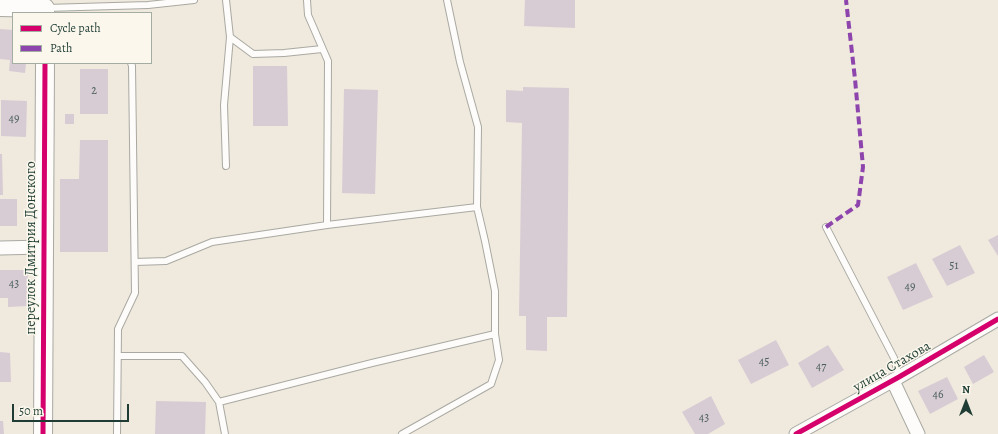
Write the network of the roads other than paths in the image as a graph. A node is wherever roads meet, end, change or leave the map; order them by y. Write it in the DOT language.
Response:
graph roads {
  1 [pos="194,0"];
  2 [pos="226,0"];
  3 [pos="307,0"];
  4 [pos="447,0"];
  5 [pos="148,2"];
  6 [pos="0,7"];
  7 [pos="45,7"];
  8 [pos="101,7"];
  9 [pos="104,12"];
  10 [pos="230,37"];
  11 [pos="322,49"];
  12 [pos="45,64"];
  13 [pos="131,64"];
  14 [pos="226,166"];
  15 [pos="477,207"];
  16 [pos="327,225"];
  17 [pos="826,227"];
  18 [pos="44,246"];
  19 [pos="0,248"];
  20 [pos="135,262"];
  21 [pos="998,320"];
  22 [pos="495,334"];
  23 [pos="118,356"];
  24 [pos="896,379"];
  25 [pos="219,402"];
  26 [pos="43,434"];
  27 [pos="117,434"];
  28 [pos="225,434"];
  29 [pos="402,434"];
  30 [pos="796,434"];
  31 [pos="918,434"];
  1 -- 5 [label="lane"];
  2 -- 10 [label="lane"];
  3 -- 11 [label="lane"];
  4 -- 15 [label="lane"];
  5 -- 8 [label="lane"];
  6 -- 7 [label="street"];
  7 -- 8 [label="lane"];
  8 -- 9 [label="lane"];
  10 -- 11 [label="lane"];
  10 -- 14 [label="lane"];
  11 -- 16 [label="lane"];
  12 -- 18 [label="street, переулок Дмитрия Донского"];
  13 -- 20 [label="lane"];
  15 -- 16 [label="lane"];
  15 -- 22 [label="lane"];
  16 -- 20 [label="lane"];
  17 -- 24 [label="lane"];
  18 -- 19 [label="street"];
  18 -- 26 [label="street, переулок Дмитрия Донского"];
  20 -- 23 [label="lane"];
  21 -- 24 [label="street, улица Стахова"];
  22 -- 25 [label="lane"];
  22 -- 29 [label="lane"];
  23 -- 25 [label="lane"];
  23 -- 27 [label="lane"];
  24 -- 30 [label="street, улица Стахова"];
  24 -- 31 [label="street"];
  25 -- 28 [label="lane"];
}
